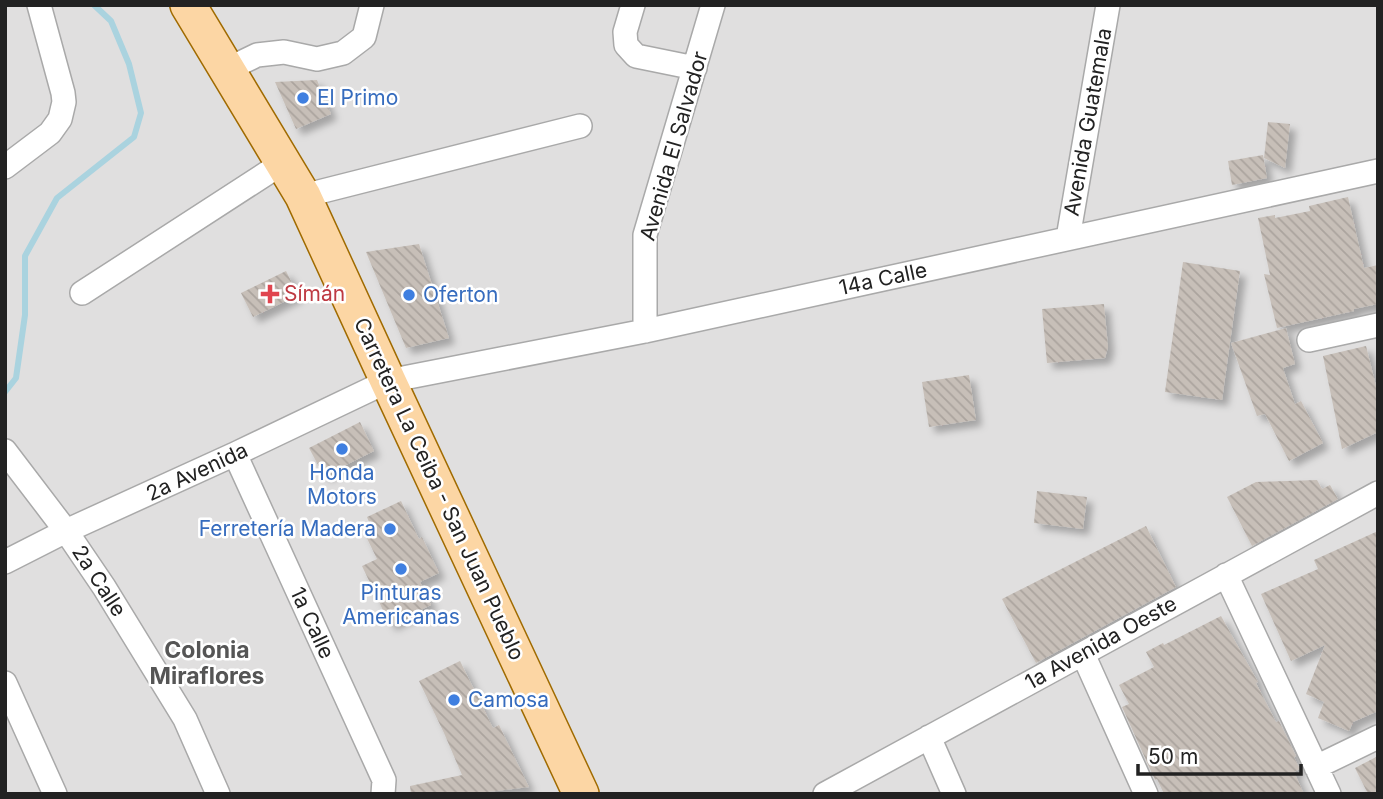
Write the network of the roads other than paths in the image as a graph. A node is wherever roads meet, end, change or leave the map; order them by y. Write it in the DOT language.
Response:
graph roads {
  1 [pos="39,5"];
  2 [pos="188,5"];
  3 [pos="372,5"];
  4 [pos="633,5"];
  5 [pos="713,5"];
  6 [pos="1108,5"];
  7 [pos="695,68"];
  8 [pos="228,69"];
  9 [pos="580,126"];
  10 [pos="284,162"];
  11 [pos="5,167"];
  12 [pos="1378,171"];
  13 [pos="303,196"];
  14 [pos="1068,238"];
  15 [pos="82,293"];
  16 [pos="1378,325"];
  17 [pos="645,331"];
  18 [pos="1309,340"];
  19 [pos="388,381"];
  20 [pos="5,451"];
  21 [pos="235,454"];
  22 [pos="1378,493"];
  23 [pos="66,531"];
  24 [pos="5,562"];
  25 [pos="1226,576"];
  26 [pos="1083,654"];
  27 [pos="5,683"];
  28 [pos="929,737"];
  29 [pos="1378,737"];
  30 [pos="1316,767"];
  31 [pos="55,794"];
  32 [pos="218,794"];
  33 [pos="383,794"];
  34 [pos="581,794"];
  35 [pos="825,794"];
  36 [pos="954,794"];
  37 [pos="1146,794"];
  38 [pos="1329,794"];
  1 -- 11 [label="street"];
  2 -- 8 [label="main road, Carretera La Ceiba - San Juan Pueblo"];
  3 -- 8 [label="street"];
  4 -- 7 [label="street"];
  5 -- 7 [label="street, Avenida El Salvador"];
  6 -- 14 [label="street, Avenida Guatemala"];
  7 -- 17 [label="street, Avenida El Salvador"];
  8 -- 10 [label="main road, Carretera La Ceiba - San Juan Pueblo"];
  9 -- 13 [label="street"];
  10 -- 13 [label="main road, Carretera La Ceiba - San Juan Pueblo"];
  10 -- 15 [label="street"];
  12 -- 14 [label="street, 14a Calle"];
  13 -- 19 [label="main road, Carretera La Ceiba - San Juan Pueblo"];
  14 -- 17 [label="street, 14a Calle"];
  16 -- 18 [label="street"];
  17 -- 19 [label="street, 14a Calle"];
  19 -- 21 [label="street, 2a Avenida"];
  19 -- 34 [label="main road, Carretera La Ceiba - San Juan Pueblo"];
  20 -- 23 [label="street, 2a Calle"];
  21 -- 23 [label="street, 2a Avenida"];
  21 -- 33 [label="street, 1a Calle"];
  22 -- 25 [label="street, 1a Avenida Oeste"];
  23 -- 24 [label="street, 2a Avenida"];
  23 -- 32 [label="street, 2a Calle"];
  25 -- 26 [label="street, 1a Avenida Oeste"];
  25 -- 30 [label="street"];
  26 -- 28 [label="street, 1a Avenida Oeste"];
  26 -- 37 [label="street"];
  27 -- 31 [label="street"];
  28 -- 35 [label="street, 1a Avenida Oeste"];
  28 -- 36 [label="street"];
  29 -- 30 [label="street"];
  30 -- 38 [label="street"];
}
